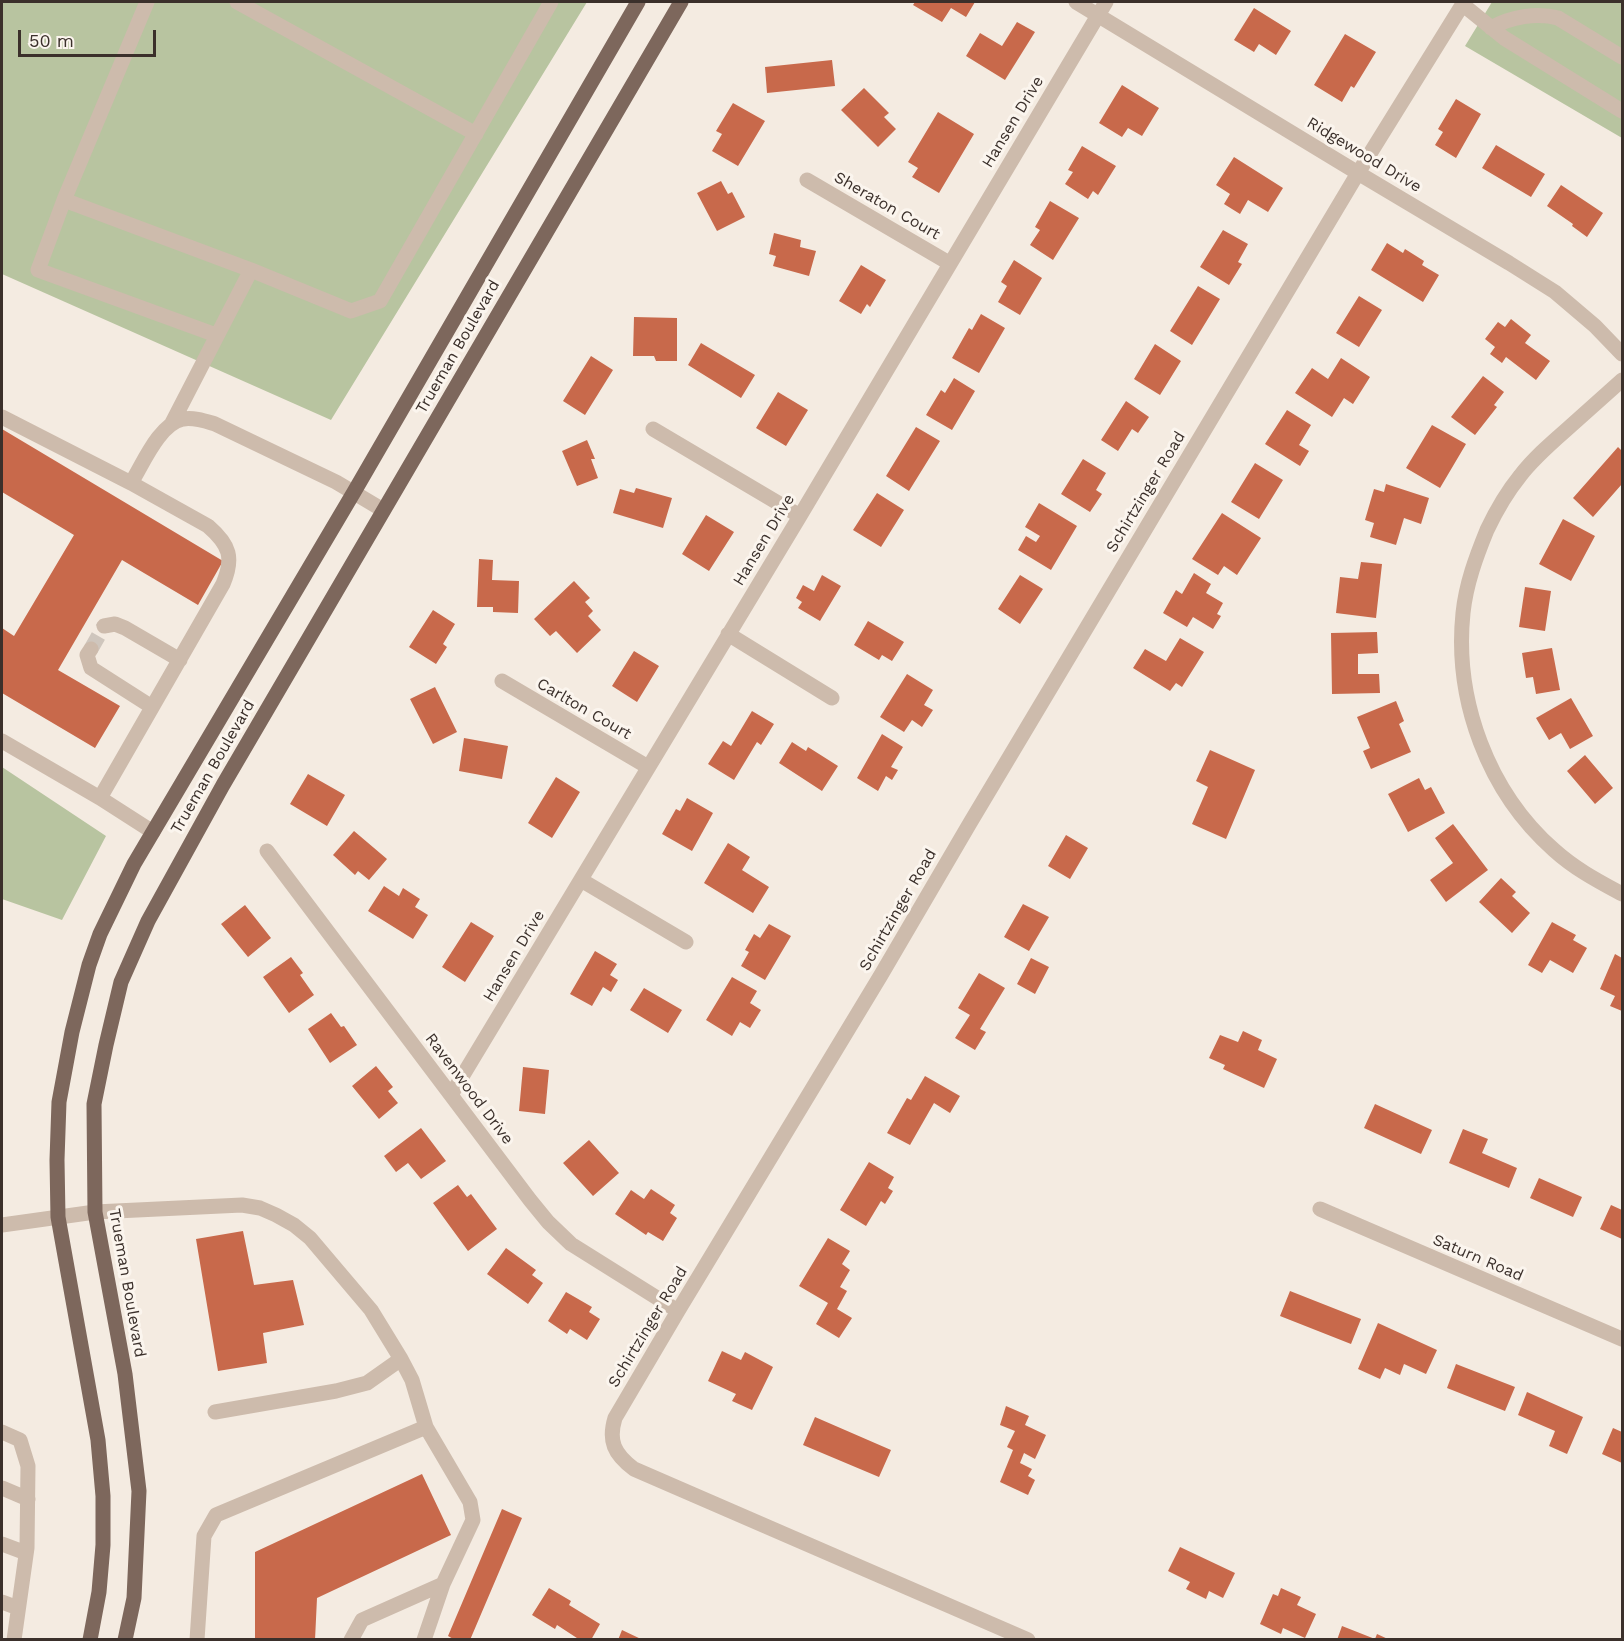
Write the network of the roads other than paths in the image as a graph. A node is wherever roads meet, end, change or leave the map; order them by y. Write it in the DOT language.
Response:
graph roads {
  1 [pos="147,2"];
  2 [pos="237,2"];
  3 [pos="551,2"];
  4 [pos="638,2"];
  5 [pos="681,2"];
  6 [pos="1076,2"];
  7 [pos="1463,3"];
  8 [pos="1102,8"];
  9 [pos="1491,28"];
  10 [pos="1623,57"];
  11 [pos="1623,111"];
  12 [pos="476,134"];
  13 [pos="1358,173"];
  14 [pos="807,180"];
  15 [pos="64,200"];
  16 [pos="950,263"];
  17 [pos="251,270"];
  18 [pos="216,335"];
  19 [pos="1623,354"];
  20 [pos="1623,380"];
  21 [pos="2,417"];
  22 [pos="172,423"];
  23 [pos="653,429"];
  24 [pos="131,483"];
  25 [pos="354,492"];
  26 [pos="383,510"];
  27 [pos="800,516"];
  28 [pos="104,626"];
  29 [pos="728,634"];
  30 [pos="91,649"];
  31 [pos="180,660"];
  32 [pos="502,681"];
  33 [pos="832,698"];
  34 [pos="152,707"];
  35 [pos="2,741"];
  36 [pos="648,767"];
  37 [pos="100,798"];
  38 [pos="153,832"];
  39 [pos="267,851"];
  40 [pos="581,880"];
  41 [pos="1623,894"];
  42 [pos="686,942"];
  43 [pos="451,1095"];
  44 [pos="1320,1209"];
  45 [pos="95,1212"];
  46 [pos="58,1218"];
  47 [pos="2,1225"];
  48 [pos="678,1311"];
  49 [pos="1623,1339"];
  50 [pos="401,1359"];
  51 [pos="215,1412"];
  52 [pos="426,1427"];
  53 [pos="2,1432"];
  54 [pos="2,1488"];
  55 [pos="28,1498"];
  56 [pos="2,1544"];
  57 [pos="26,1553"];
  58 [pos="443,1584"];
  59 [pos="2,1602"];
  60 [pos="18,1608"];
  61 [pos="14,1640"];
  62 [pos="90,1640"];
  63 [pos="125,1640"];
  64 [pos="197,1640"];
  65 [pos="351,1640"];
  66 [pos="424,1640"];
  67 [pos="1028,1640"];
  1 -- 15 [label="street"];
  2 -- 12 [label="street"];
  3 -- 12 [label="street"];
  4 -- 25 [label="main road, Trueman Boulevard"];
  5 -- 26 [label="main road, Trueman Boulevard"];
  6 -- 8 [label="street, Ridgewood Drive"];
  7 -- 9 [label="street"];
  7 -- 13 [label="street, Schirtzinger Road"];
  8 -- 13 [label="street, Ridgewood Drive"];
  8 -- 16 [label="street, Hansen Drive"];
  9 -- 10 [label="street"];
  9 -- 11 [label="street"];
  12 -- 17 [label="street"];
  13 -- 19 [label="street, Ridgewood Drive"];
  13 -- 48 [label="street, Schirtzinger Road"];
  14 -- 16 [label="street, Sheraton Court"];
  15 -- 17 [label="street"];
  15 -- 18 [label="street"];
  16 -- 27 [label="street, Hansen Drive"];
  17 -- 18 [label="street"];
  18 -- 22 [label="street"];
  20 -- 41 [label="street"];
  21 -- 24 [label="street"];
  22 -- 24 [label="street"];
  22 -- 25 [label="street"];
  23 -- 27 [label="street"];
  24 -- 31 [label="street"];
  25 -- 26 [label="street"];
  25 -- 38 [label="main road, Trueman Boulevard"];
  26 -- 45 [label="main road, Trueman Boulevard"];
  27 -- 29 [label="street, Hansen Drive"];
  28 -- 31 [label="street"];
  29 -- 33 [label="street"];
  29 -- 36 [label="street, Hansen Drive"];
  30 -- 34 [label="street"];
  31 -- 34 [label="street"];
  32 -- 36 [label="street, Carlton Court"];
  34 -- 37 [label="street"];
  35 -- 37 [label="street"];
  36 -- 40 [label="street, Hansen Drive"];
  37 -- 38 [label="street"];
  38 -- 46 [label="main road, Trueman Boulevard"];
  39 -- 43 [label="street, Ravenwood Drive"];
  40 -- 42 [label="street"];
  40 -- 43 [label="street, Hansen Drive"];
  43 -- 48 [label="street, Ravenwood Drive"];
  44 -- 49 [label="street, Saturn Road"];
  45 -- 46 [label="street"];
  45 -- 50 [label="street"];
  45 -- 63 [label="main road, Trueman Boulevard"];
  46 -- 47 [label="street"];
  46 -- 62 [label="main road, Trueman Boulevard"];
  48 -- 67 [label="street, Schirtzinger Road"];
  50 -- 51 [label="street"];
  50 -- 52 [label="street"];
  52 -- 58 [label="street"];
  52 -- 64 [label="street"];
  53 -- 55 [label="street"];
  54 -- 55 [label="street"];
  55 -- 57 [label="street"];
  56 -- 57 [label="street"];
  57 -- 60 [label="street"];
  58 -- 65 [label="street"];
  58 -- 66 [label="street"];
  59 -- 60 [label="street"];
  60 -- 61 [label="street"];
}
